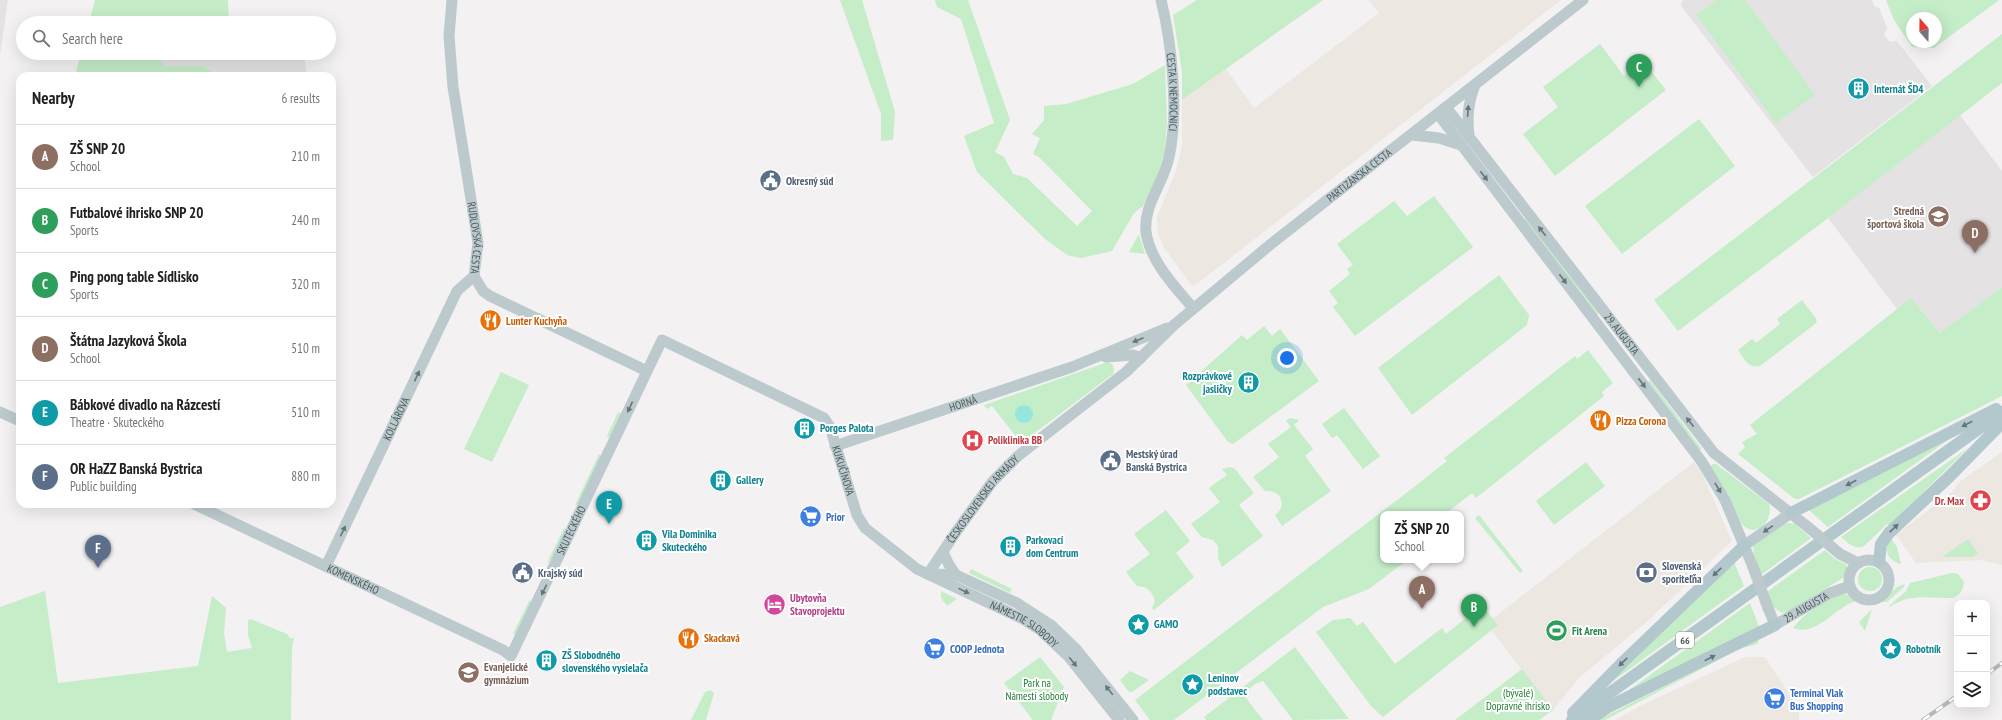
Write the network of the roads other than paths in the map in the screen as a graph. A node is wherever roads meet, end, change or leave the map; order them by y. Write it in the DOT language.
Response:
graph roads {
  1 [pos="452,0"];
  2 [pos="1161,0"];
  3 [pos="1583,0"];
  4 [pos="1475,85"];
  5 [pos="1442,111"];
  6 [pos="1412,134"];
  7 [pos="1469,137"];
  8 [pos="1461,145"];
  9 [pos="474,276"];
  10 [pos="1194,308"];
  11 [pos="1174,325"];
  12 [pos="662,340"];
  13 [pos="1141,358"];
  14 [pos="1090,360"];
  15 [pos="647,371"];
  16 [pos="2002,406"];
  17 [pos="0,412"];
  18 [pos="2002,412"];
  19 [pos="16,420"];
  20 [pos="2002,423"];
  21 [pos="834,446"];
  22 [pos="203,508"];
  23 [pos="1791,513"];
  24 [pos="1745,545"];
  25 [pos="943,552"];
  26 [pos="1879,562"];
  27 [pos="1858,563"];
  28 [pos="326,566"];
  29 [pos="928,574"];
  30 [pos="956,575"];
  31 [pos="1850,586"];
  32 [pos="1776,625"];
  33 [pos="512,656"];
  34 [pos="1119,720"];
  35 [pos="1133,720"];
  36 [pos="1566,720"];
  37 [pos="1572,720"];
  38 [pos="1589,720"];
  1 -- 9 [label="street, RUDLOVSKÁ CESTA"];
  2 -- 10 [label="street, CESTA K NEMOCNICI"];
  3 -- 4 [label="street, PARTIZÁNSKA CESTA"];
  4 -- 5 [label="street, PARTIZÁNSKA CESTA"];
  7 -- 4 [label="street, one-way"];
  5 -- 6 [label="street, PARTIZÁNSKA CESTA"];
  5 -- 7 [label="street, 29. AUGUSTA"];
  5 -- 8 [label="street, 29. AUGUSTA"];
  6 -- 8 [label="street"];
  6 -- 10 [label="street, PARTIZÁNSKA CESTA"];
  23 -- 7 [label="street, 29. AUGUSTA, one-way"];
  8 -- 24 [label="street, 29. AUGUSTA, one-way"];
  9 -- 15 [label="street, RUDLOVSKÁ CESTA"];
  28 -- 9 [label="street, KOLLÁROVA, one-way"];
  10 -- 11 [label="street, PARTIZÁNSKA CESTA"];
  11 -- 13 [label="street, PARTIZÁNSKA CESTA"];
  11 -- 14 [label="street, HORNÁ, one-way"];
  12 -- 15 [label="street, SKUTECKÉHO"];
  12 -- 21 [label="street, KUKUČÍNOVA"];
  13 -- 14 [label="street, HORNÁ"];
  13 -- 25 [label="street, ČESKOSLOVENSKEJ ARMÁDY"];
  14 -- 21 [label="street, HORNÁ"];
  15 -- 33 [label="street, SKUTECKÉHO, one-way"];
  16 -- 23 [label="main road, one-way"];
  17 -- 19 [label="street"];
  18 -- 37 [label="main road, 66"];
  26 -- 20 [label="main road, one-way"];
  21 -- 29 [label="street, KUKUČÍNOVA"];
  22 -- 28 [label="street, KOMENSKÉHO"];
  23 -- 24 [label="street, one-way"];
  23 -- 27 [label="street, 29. AUGUSTA, bridge"];
  24 -- 32 [label="street, 29. AUGUSTA, bridge"];
  24 -- 36 [label="main road, one-way"];
  25 -- 29 [label="street, ČESKOSLOVENSKEJ ARMÁDY"];
  25 -- 30 [label="street"];
  26 -- 27 [label="street"];
  26 -- 31 [label="street"];
  27 -- 31 [label="street"];
  28 -- 33 [label="street, KOMENSKÉHO"];
  29 -- 30 [label="street, NÁMESTIE SLOBODY"];
  29 -- 34 [label="street, NÁMESTIE SLOBODY, one-way"];
  35 -- 30 [label="street, NÁMESTIE SLOBODY, one-way"];
  31 -- 32 [label="street, 29. AUGUSTA"];
  38 -- 32 [label="main road, one-way"];
}
